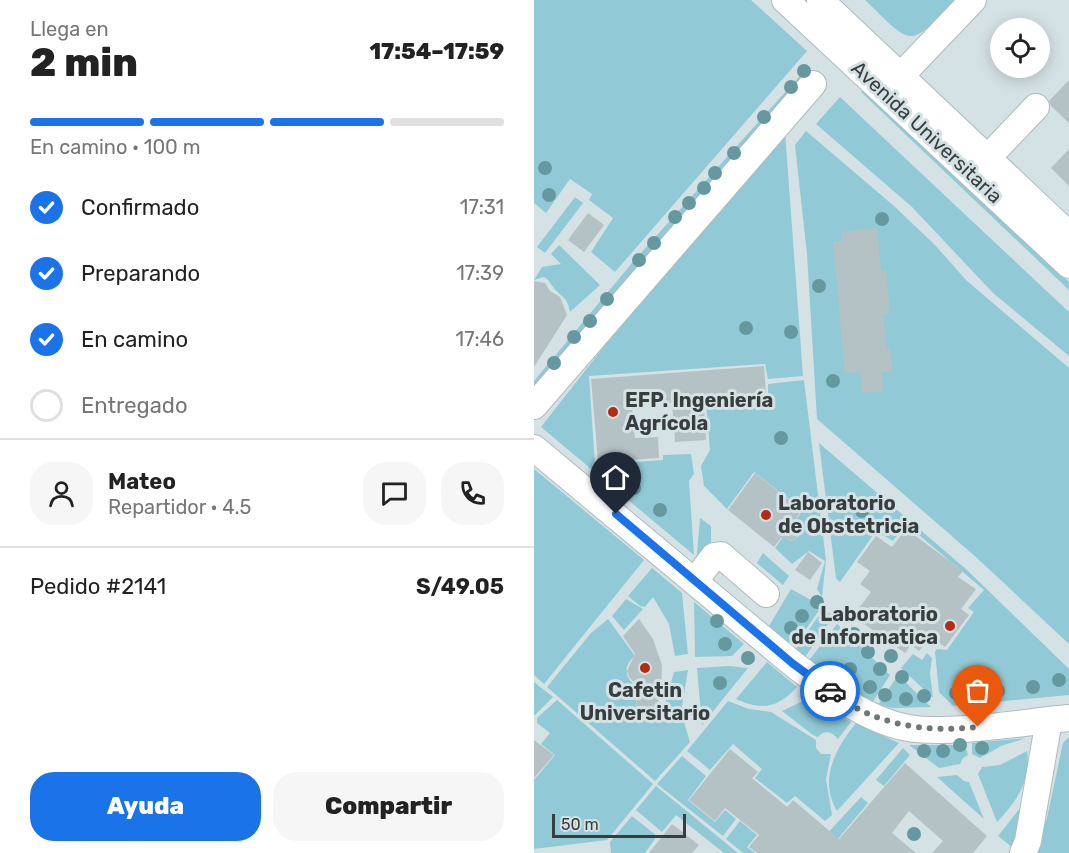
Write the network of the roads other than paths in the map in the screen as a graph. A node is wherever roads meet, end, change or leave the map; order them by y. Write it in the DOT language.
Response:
graph roads {
  1 [pos="785,0"];
  2 [pos="820,0"];
  3 [pos="973,0"];
  4 [pos="813,84"];
  5 [pos="893,84"];
  6 [pos="1036,108"];
  7 [pos="980,166"];
  8 [pos="1028,211"];
  9 [pos="1069,235"];
  10 [pos="1069,264"];
  11 [pos="534,406"];
  12 [pos="534,448"];
  13 [pos="695,581"];
  14 [pos="766,594"];
  15 [pos="1059,719"];
  16 [pos="1023,853"];
  1 -- 5 [label="street, Avenida Universitaria"];
  2 -- 5 [label="street, Avenida Universitaria"];
  3 -- 5 [label="street"];
  4 -- 11 [label="street"];
  5 -- 7 [label="street, Avenida Universitaria"];
  6 -- 7 [label="street"];
  7 -- 8 [label="street, Avenida Universitaria"];
  8 -- 9 [label="street, Avenida Universitaria"];
  8 -- 10 [label="street, Avenida Universitaria"];
  12 -- 13 [label="street"];
  13 -- 14 [label="street"];
  13 -- 15 [label="street"];
  15 -- 16 [label="street"];
}
